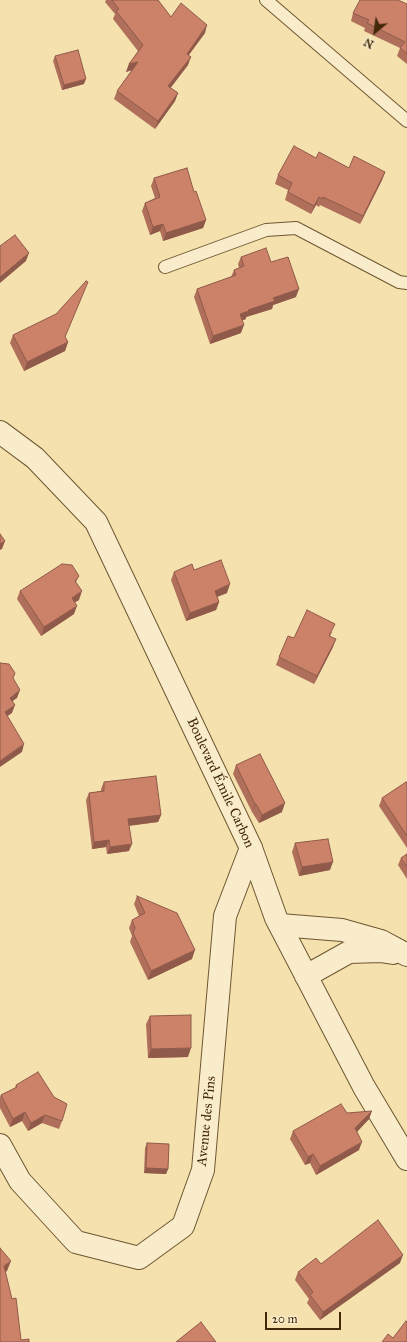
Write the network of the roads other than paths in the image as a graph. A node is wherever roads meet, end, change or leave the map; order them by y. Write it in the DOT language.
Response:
graph roads {
  1 [pos="266,0"];
  2 [pos="407,121"];
  3 [pos="165,267"];
  4 [pos="407,283"];
  5 [pos="0,432"];
  6 [pos="251,848"];
  7 [pos="280,925"];
  8 [pos="407,954"];
  9 [pos="306,976"];
  10 [pos="0,1146"];
  11 [pos="407,1159"];
  1 -- 2 [label="lane"];
  3 -- 4 [label="lane"];
  5 -- 6 [label="street, Boulevard Émile Carbon"];
  6 -- 7 [label="street, Boulevard Émile Carbon"];
  6 -- 10 [label="street, Avenue des Pins"];
  7 -- 8 [label="street"];
  7 -- 9 [label="street, Boulevard Émile Carbon"];
  8 -- 9 [label="street"];
  9 -- 11 [label="street, Boulevard Émile Carbon"];
}
